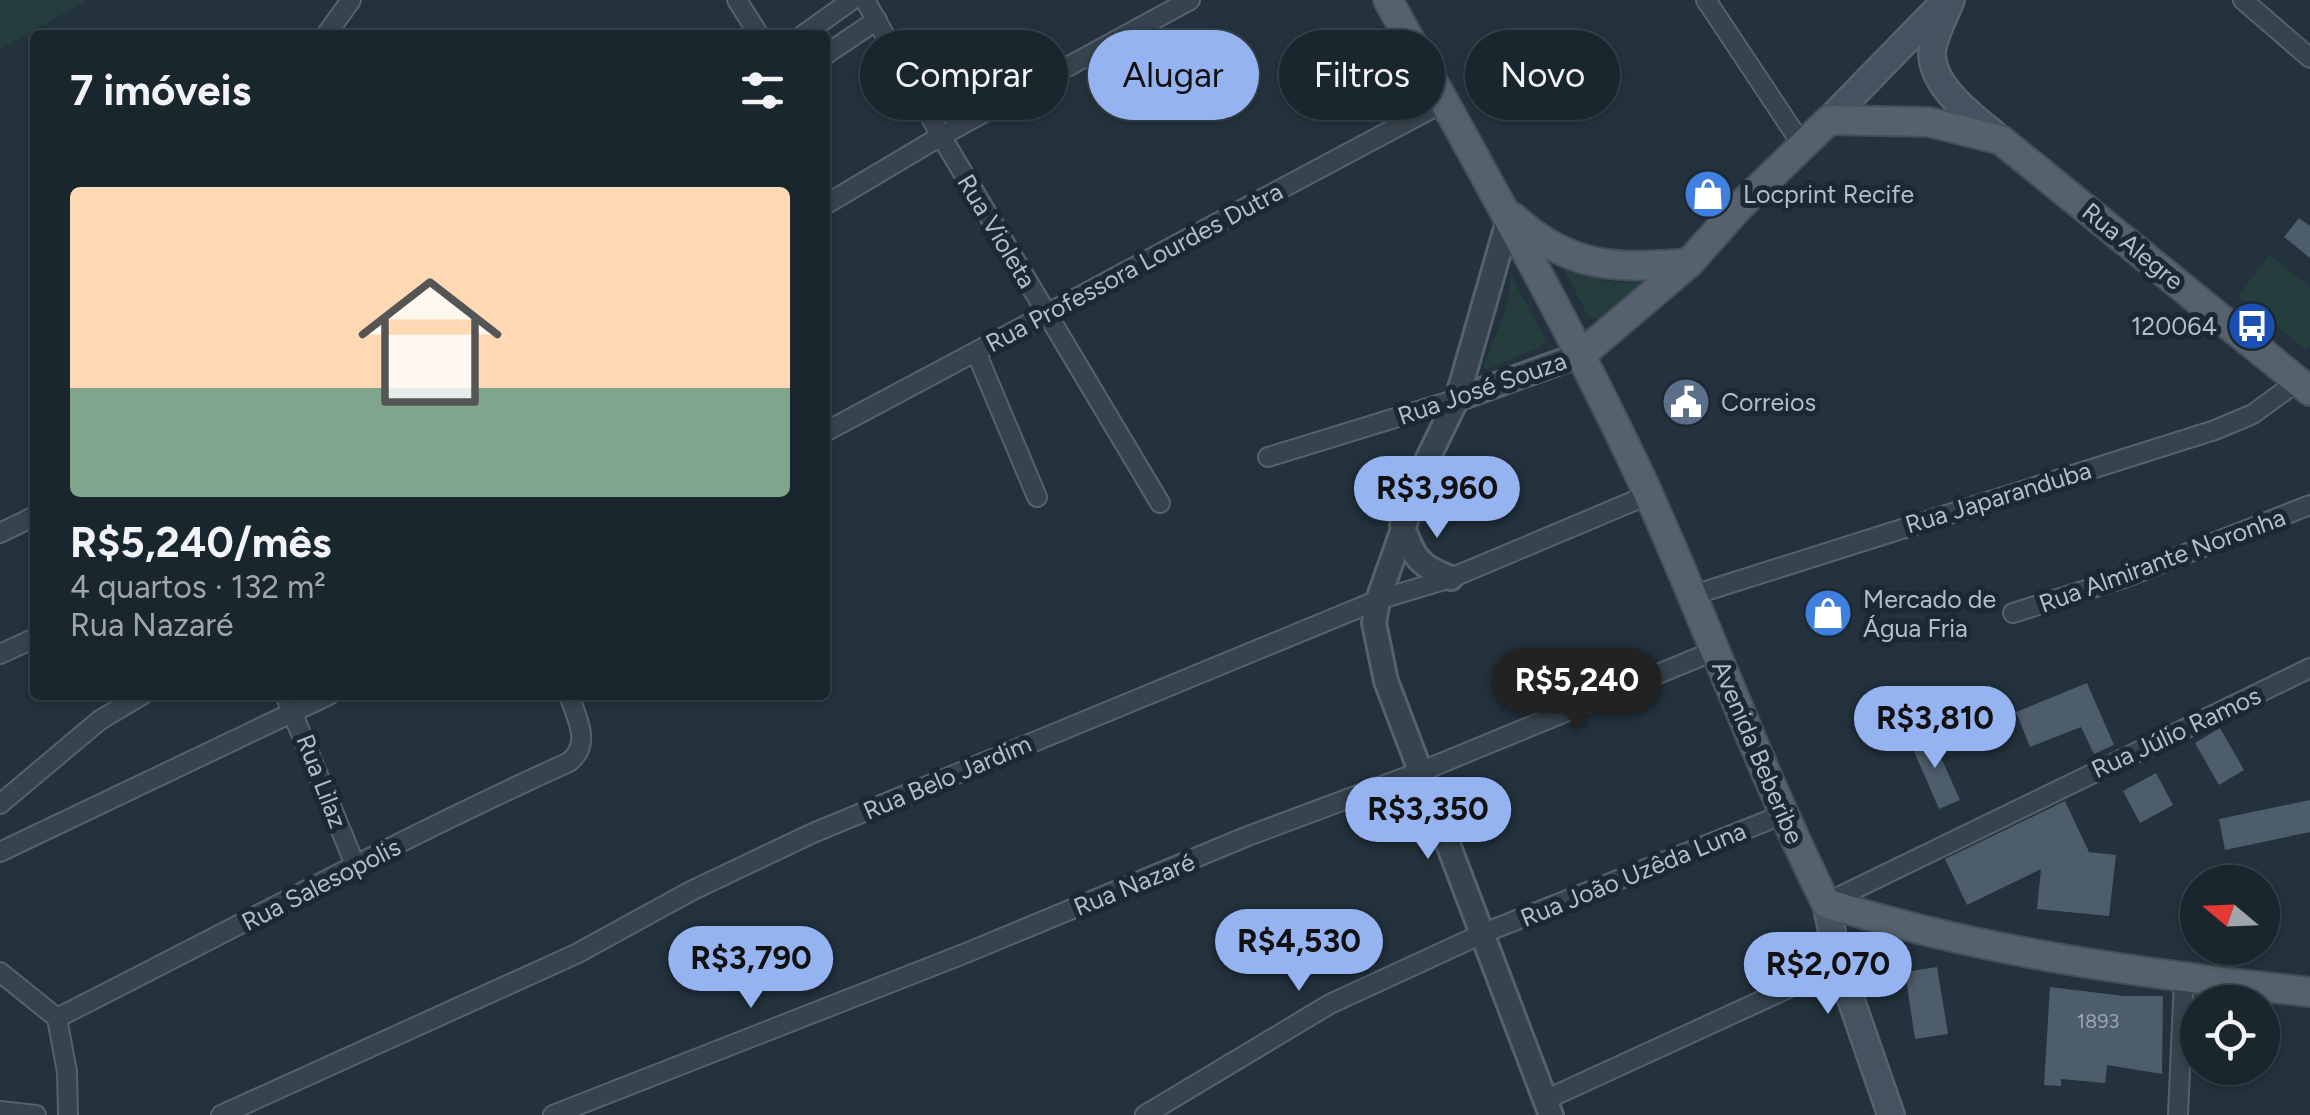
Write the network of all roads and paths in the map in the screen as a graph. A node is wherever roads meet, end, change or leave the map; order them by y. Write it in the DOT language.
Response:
graph roads {
  1 [pos="351,0"];
  2 [pos="737,0"];
  3 [pos="1190,0"];
  4 [pos="1388,0"];
  5 [pos="1706,0"];
  6 [pos="1948,0"];
  7 [pos="2243,0"];
  8 [pos="866,7"];
  9 [pos="330,30"];
  10 [pos="756,30"];
  11 [pos="814,30"];
  12 [pos="1404,30"];
  13 [pos="830,49"];
  14 [pos="2310,58"];
  15 [pos="1445,104"];
  16 [pos="1410,120"];
  17 [pos="1828,120"];
  18 [pos="941,136"];
  19 [pos="2001,140"];
  20 [pos="1803,146"];
  21 [pos="830,201"];
  22 [pos="1504,214"];
  23 [pos="1689,263"];
  24 [pos="1046,314"];
  25 [pos="976,352"];
  26 [pos="1582,354"];
  27 [pos="2304,386"];
  28 [pos="1456,399"];
  29 [pos="830,429"];
  30 [pos="1268,457"];
  31 [pos="1648,496"];
  32 [pos="1036,497"];
  33 [pos="1160,503"];
  34 [pos="2310,505"];
  35 [pos="30,519"];
  36 [pos="1402,525"];
  37 [pos="0,534"];
  38 [pos="1451,578"];
  39 [pos="1690,596"];
  40 [pos="1378,600"];
  41 [pos="2013,613"];
  42 [pos="30,640"];
  43 [pos="1714,651"];
  44 [pos="0,654"];
  45 [pos="2310,668"];
  46 [pos="134,700"];
  47 [pos="288,700"];
  48 [pos="318,700"];
  49 [pos="571,700"];
  50 [pos="295,712"];
  51 [pos="1422,771"];
  52 [pos="0,804"];
  53 [pos="1782,814"];
  54 [pos="0,852"];
  55 [pos="356,868"];
  56 [pos="1826,903"];
  57 [pos="1484,933"];
  58 [pos="1840,965"];
  59 [pos="0,972"];
  60 [pos="2184,978"];
  61 [pos="2310,992"];
  62 [pos="57,1018"];
  63 [pos="262,1095"];
  64 [pos="1548,1107"];
  65 [pos="0,1111"];
  66 [pos="1884,1113"];
  67 [pos="36,1115"];
  68 [pos="68,1115"];
  69 [pos="221,1115"];
  70 [pos="255,1115"];
  71 [pos="553,1115"];
  72 [pos="1145,1115"];
  73 [pos="2178,1115"];
  1 -- 9 [label="street"];
  2 -- 10 [label="street"];
  3 -- 18 [label="street"];
  4 -- 12 [label="main road, Avenida Beberibe"];
  5 -- 20 [label="street"];
  6 -- 17 [label="main road"];
  6 -- 19 [label="main road, Rua Alegre"];
  7 -- 14 [label="street"];
  8 -- 11 [label="street"];
  8 -- 13 [label="street"];
  8 -- 18 [label="street, Rua Violeta"];
  15 -- 22 [label="main road, Avenida Beberibe"];
  16 -- 24 [label="street, Rua Professora Lourdes Dutra"];
  17 -- 19 [label="main road, Rua Alegre"];
  17 -- 20 [label="main road"];
  18 -- 21 [label="street"];
  18 -- 24 [label="street, Rua Violeta"];
  19 -- 27 [label="main road, Rua Alegre"];
  20 -- 23 [label="main road"];
  22 -- 23 [label="main road"];
  22 -- 26 [label="main road, Avenida Beberibe"];
  22 -- 28 [label="street"];
  23 -- 26 [label="main road"];
  24 -- 25 [label="street, Rua Professora Lourdes Dutra"];
  24 -- 33 [label="street, Rua Violeta"];
  25 -- 29 [label="street, Rua Professora Lourdes Dutra"];
  25 -- 32 [label="street"];
  26 -- 28 [label="street, Rua José Souza"];
  26 -- 31 [label="main road, Avenida Beberibe"];
  27 -- 39 [label="street, Rua Japaranduba"];
  28 -- 30 [label="street, Rua José Souza"];
  28 -- 36 [label="street"];
  31 -- 38 [label="street, Rua Belo Jardim"];
  31 -- 39 [label="main road, Avenida Beberibe"];
  34 -- 41 [label="street, Rua Almirante Noronha"];
  35 -- 37 [label="street"];
  36 -- 38 [label="street"];
  36 -- 40 [label="street"];
  38 -- 40 [label="street, Rua Belo Jardim"];
  39 -- 43 [label="main road, Avenida Beberibe"];
  40 -- 51 [label="street"];
  40 -- 63 [label="street, Rua Belo Jardim"];
  42 -- 44 [label="street"];
  43 -- 51 [label="street, Rua Nazaré"];
  43 -- 53 [label="main road, Avenida Beberibe"];
  45 -- 56 [label="street, Rua Júlio Ramos"];
  46 -- 52 [label="street"];
  47 -- 50 [label="street, Rua Lilaz"];
  48 -- 50 [label="street"];
  49 -- 55 [label="street, Rua Salesopolis"];
  50 -- 54 [label="street"];
  50 -- 55 [label="street, Rua Lilaz"];
  51 -- 57 [label="street"];
  51 -- 71 [label="street, Rua Nazaré"];
  53 -- 56 [label="main road, Avenida Beberibe"];
  53 -- 57 [label="street, Rua João Uzêda Luna"];
  55 -- 62 [label="street, Rua Salesopolis"];
  56 -- 58 [label="main road"];
  56 -- 60 [label="main road"];
  57 -- 64 [label="street"];
  57 -- 72 [label="street, Rua João Uzêda Luna"];
  58 -- 64 [label="street"];
  58 -- 66 [label="main road"];
  59 -- 62 [label="street"];
  60 -- 61 [label="main road"];
  60 -- 73 [label="street"];
  62 -- 68 [label="street"];
  63 -- 69 [label="street, Rua Belo Jardim"];
  63 -- 70 [label="street"];
  65 -- 67 [label="street"];
}
